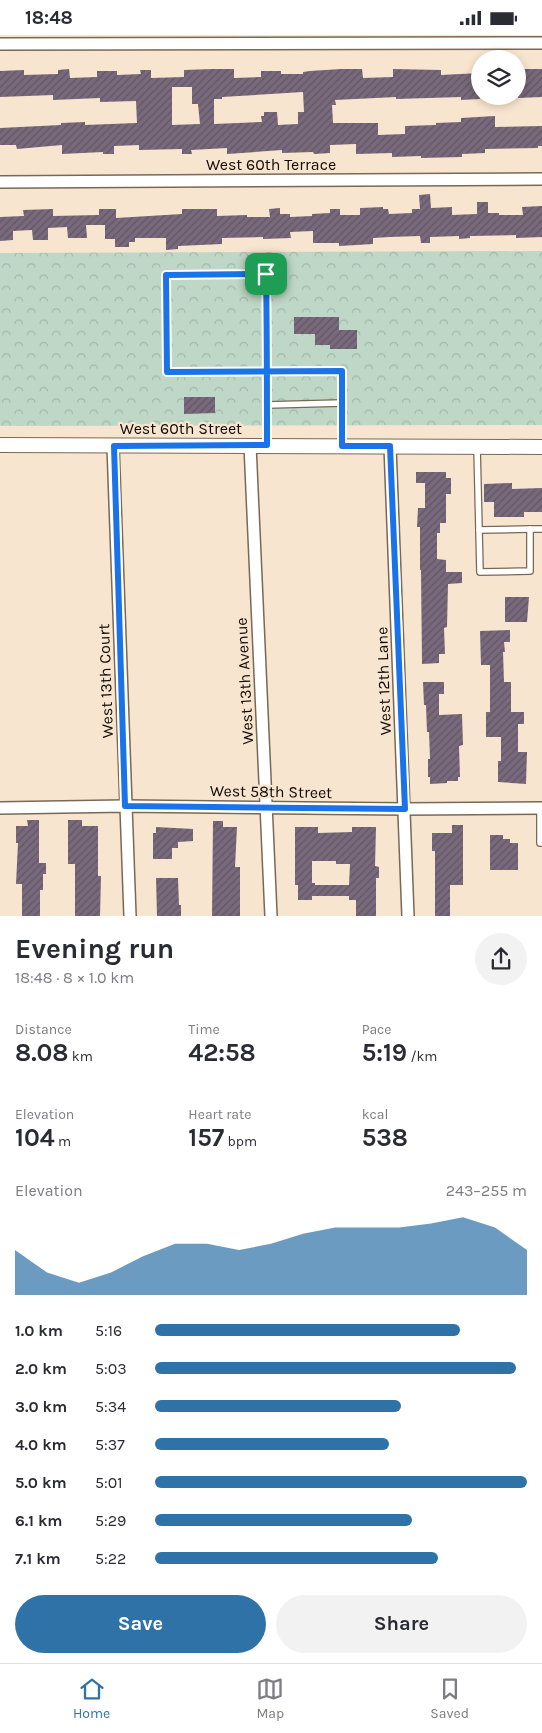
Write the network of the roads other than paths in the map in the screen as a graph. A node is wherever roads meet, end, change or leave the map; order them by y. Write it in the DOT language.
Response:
graph roads {
  1 [pos="542,43"];
  2 [pos="0,44"];
  3 [pos="542,179"];
  4 [pos="0,182"];
  5 [pos="267,371"];
  6 [pos="342,403"];
  7 [pos="267,405"];
  8 [pos="0,445"];
  9 [pos="250,445"];
  10 [pos="267,445"];
  11 [pos="114,446"];
  12 [pos="342,446"];
  13 [pos="390,446"];
  14 [pos="477,447"];
  15 [pos="542,447"];
  16 [pos="530,529"];
  17 [pos="542,529"];
  18 [pos="479,530"];
  19 [pos="125,806"];
  20 [pos="266,806"];
  21 [pos="0,808"];
  22 [pos="541,808"];
  23 [pos="405,809"];
  24 [pos="542,843"];
  25 [pos="130,915"];
  26 [pos="271,915"];
  27 [pos="408,915"];
  1 -- 2 [label="street"];
  3 -- 4 [label="street, West 60th Terrace"];
  5 -- 5 [label="lane"];
  5 -- 6 [label="lane"];
  5 -- 7 [label="lane"];
  6 -- 7 [label="lane"];
  6 -- 12 [label="lane"];
  7 -- 10 [label="lane"];
  8 -- 11 [label="street, West 60th Street"];
  9 -- 10 [label="street, West 60th Street"];
  9 -- 11 [label="street, West 60th Street"];
  9 -- 20 [label="street, West 13th Avenue"];
  10 -- 12 [label="street, West 60th Street"];
  11 -- 19 [label="street, West 13th Court"];
  12 -- 13 [label="street, West 60th Street"];
  13 -- 14 [label="street, West 60th Street"];
  13 -- 23 [label="street, West 12th Lane"];
  14 -- 15 [label="street, West 60th Street"];
  14 -- 18 [label="lane"];
  16 -- 17 [label="lane"];
  16 -- 18 [label="lane"];
  16 -- 18 [label="lane"];
  19 -- 20 [label="street, West 58th Street"];
  19 -- 21 [label="street, West 58th Street"];
  19 -- 25 [label="street, West 13th Court"];
  20 -- 23 [label="street, West 58th Street"];
  20 -- 26 [label="street, West 13th Avenue"];
  22 -- 23 [label="street, West 58th Street"];
  22 -- 24 [label="lane"];
  23 -- 27 [label="street, West 12th Lane"];
}
